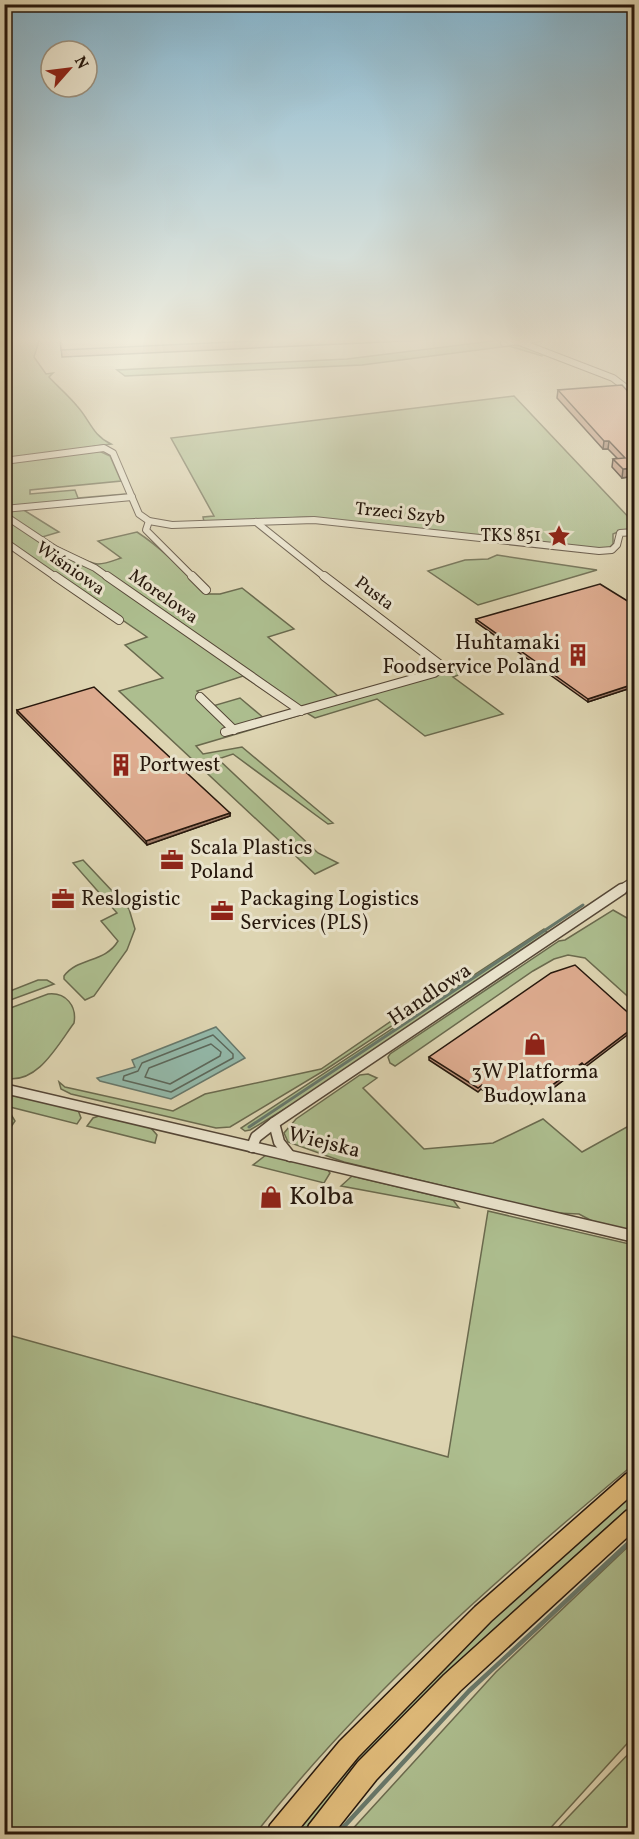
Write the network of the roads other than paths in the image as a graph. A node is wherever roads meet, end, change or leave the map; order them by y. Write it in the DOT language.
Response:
graph roads {
  1 [pos="4,460"];
  2 [pos="132,497"];
  3 [pos="4,508"];
  4 [pos="4,515"];
  5 [pos="149,521"];
  6 [pos="256,522"];
  7 [pos="634,532"];
  8 [pos="4,541"];
  9 [pos="206,590"];
  10 [pos="118,620"];
  11 [pos="200,697"];
  12 [pos="301,711"];
  13 [pos="234,730"];
  14 [pos="225,732"];
  15 [pos="634,881"];
  16 [pos="4,1088"];
  17 [pos="274,1123"];
  18 [pos="252,1147"];
  19 [pos="290,1156"];
  20 [pos="634,1238"];
  21 [pos="634,1480"];
  22 [pos="634,1518"];
  23 [pos="279,1834"];
  24 [pos="318,1834"];
  1 -- 2 [label="street"];
  2 -- 3 [label="street"];
  2 -- 5 [label="street"];
  4 -- 12 [label="street, Morelowa"];
  5 -- 6 [label="street, Trzeci Szyb"];
  5 -- 9 [label="street"];
  6 -- 7 [label="street, Trzeci Szyb"];
  6 -- 12 [label="street, Pusta"];
  8 -- 10 [label="street, Wiśniowa"];
  11 -- 13 [label="street"];
  12 -- 13 [label="street, Pusta"];
  13 -- 14 [label="street, Pusta"];
  15 -- 17 [label="street, Handlowa"];
  16 -- 18 [label="street, Wiejska"];
  17 -- 18 [label="street, Handlowa"];
  17 -- 19 [label="street"];
  18 -- 19 [label="street, Wiejska"];
  19 -- 20 [label="street, Wiejska"];
  21 -- 23 [label="main road"];
  22 -- 24 [label="main road"];
}
